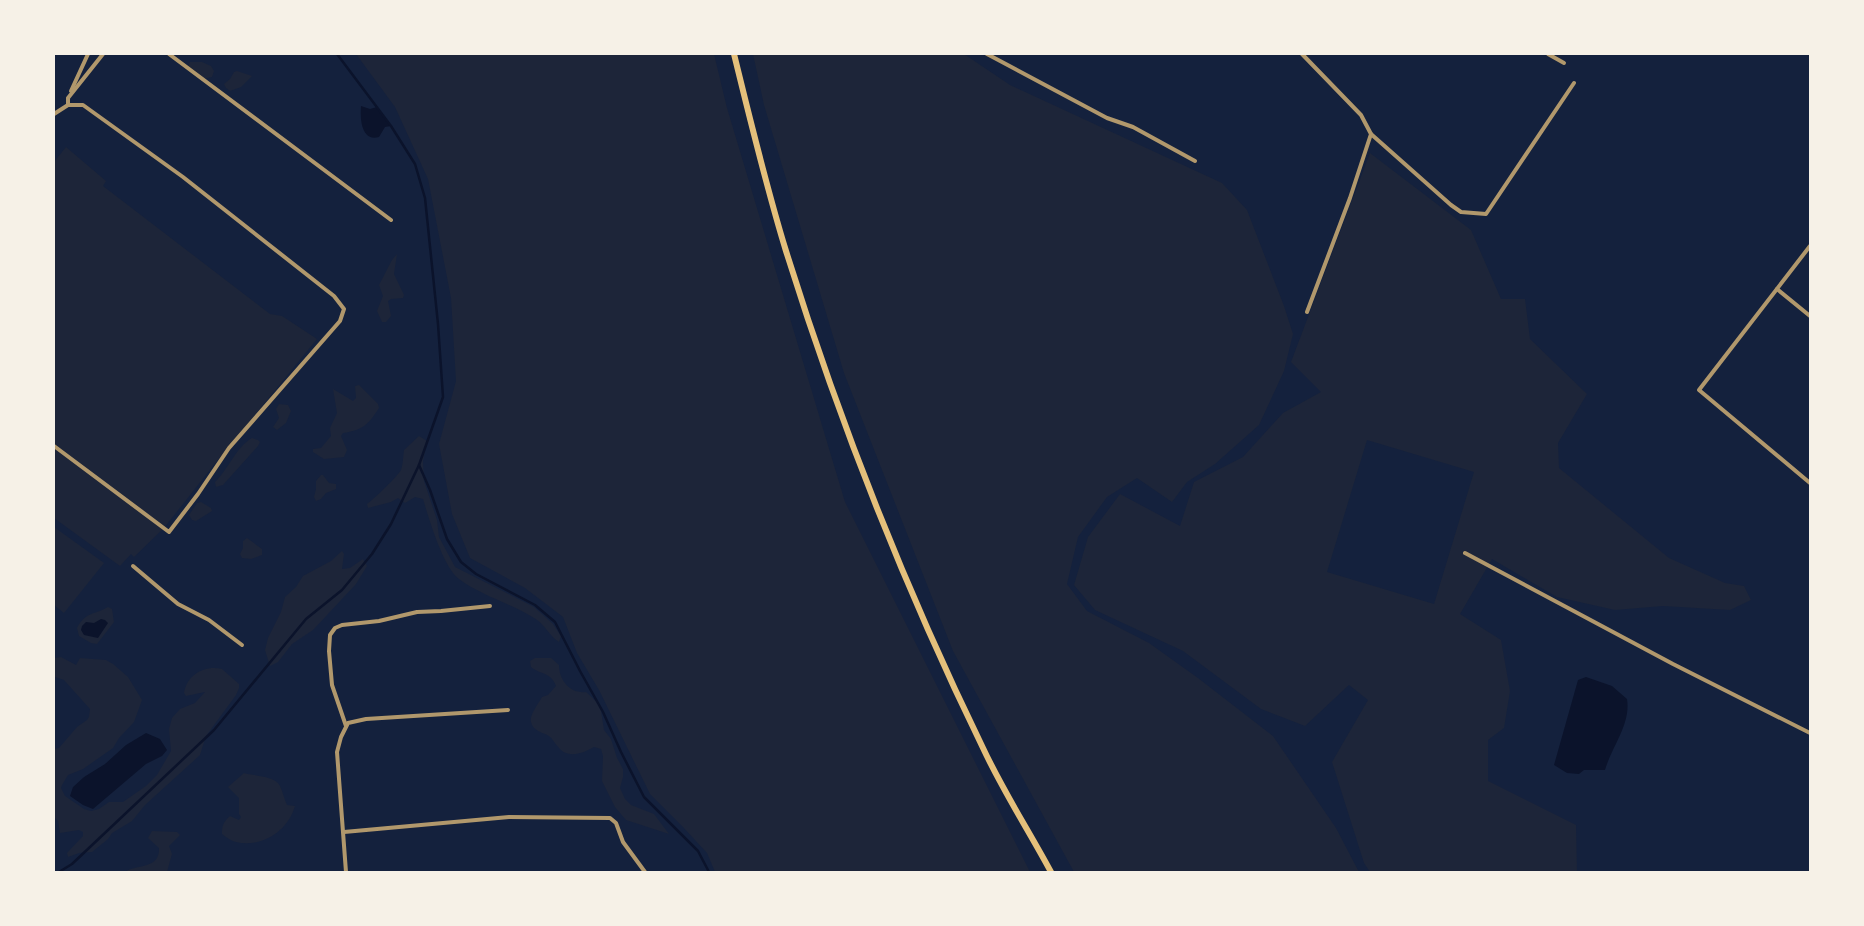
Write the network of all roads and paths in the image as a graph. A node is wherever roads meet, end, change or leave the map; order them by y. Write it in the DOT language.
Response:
graph roads {
  1 [pos="88,54"];
  2 [pos="103,54"];
  3 [pos="169,54"];
  4 [pos="734,54"];
  5 [pos="987,54"];
  6 [pos="1302,54"];
  7 [pos="1548,54"];
  8 [pos="1564,63"];
  9 [pos="1574,83"];
  10 [pos="68,98"];
  11 [pos="68,105"];
  12 [pos="54,114"];
  13 [pos="1371,134"];
  14 [pos="1195,161"];
  15 [pos="391,220"];
  16 [pos="1810,246"];
  17 [pos="1777,290"];
  18 [pos="1307,312"];
  19 [pos="1810,316"];
  20 [pos="54,446"];
  21 [pos="1810,483"];
  22 [pos="1465,553"];
  23 [pos="133,566"];
  24 [pos="490,606"];
  25 [pos="242,645"];
  26 [pos="508,710"];
  27 [pos="346,726"];
  28 [pos="1810,733"];
  29 [pos="344,832"];
  30 [pos="346,872"];
  31 [pos="645,872"];
  32 [pos="1051,872"];
  1 -- 10 [label="street"];
  2 -- 10 [label="street"];
  3 -- 15 [label="street"];
  4 -- 32 [label="main road"];
  5 -- 14 [label="street"];
  6 -- 13 [label="street"];
  7 -- 8 [label="street"];
  9 -- 13 [label="street"];
  10 -- 11 [label="street"];
  11 -- 12 [label="street"];
  11 -- 20 [label="street"];
  13 -- 18 [label="street"];
  16 -- 17 [label="street"];
  17 -- 19 [label="street"];
  17 -- 21 [label="street"];
  22 -- 28 [label="street"];
  23 -- 25 [label="street"];
  24 -- 27 [label="street"];
  26 -- 27 [label="street"];
  27 -- 29 [label="street"];
  29 -- 30 [label="street"];
  29 -- 31 [label="street"];
}
